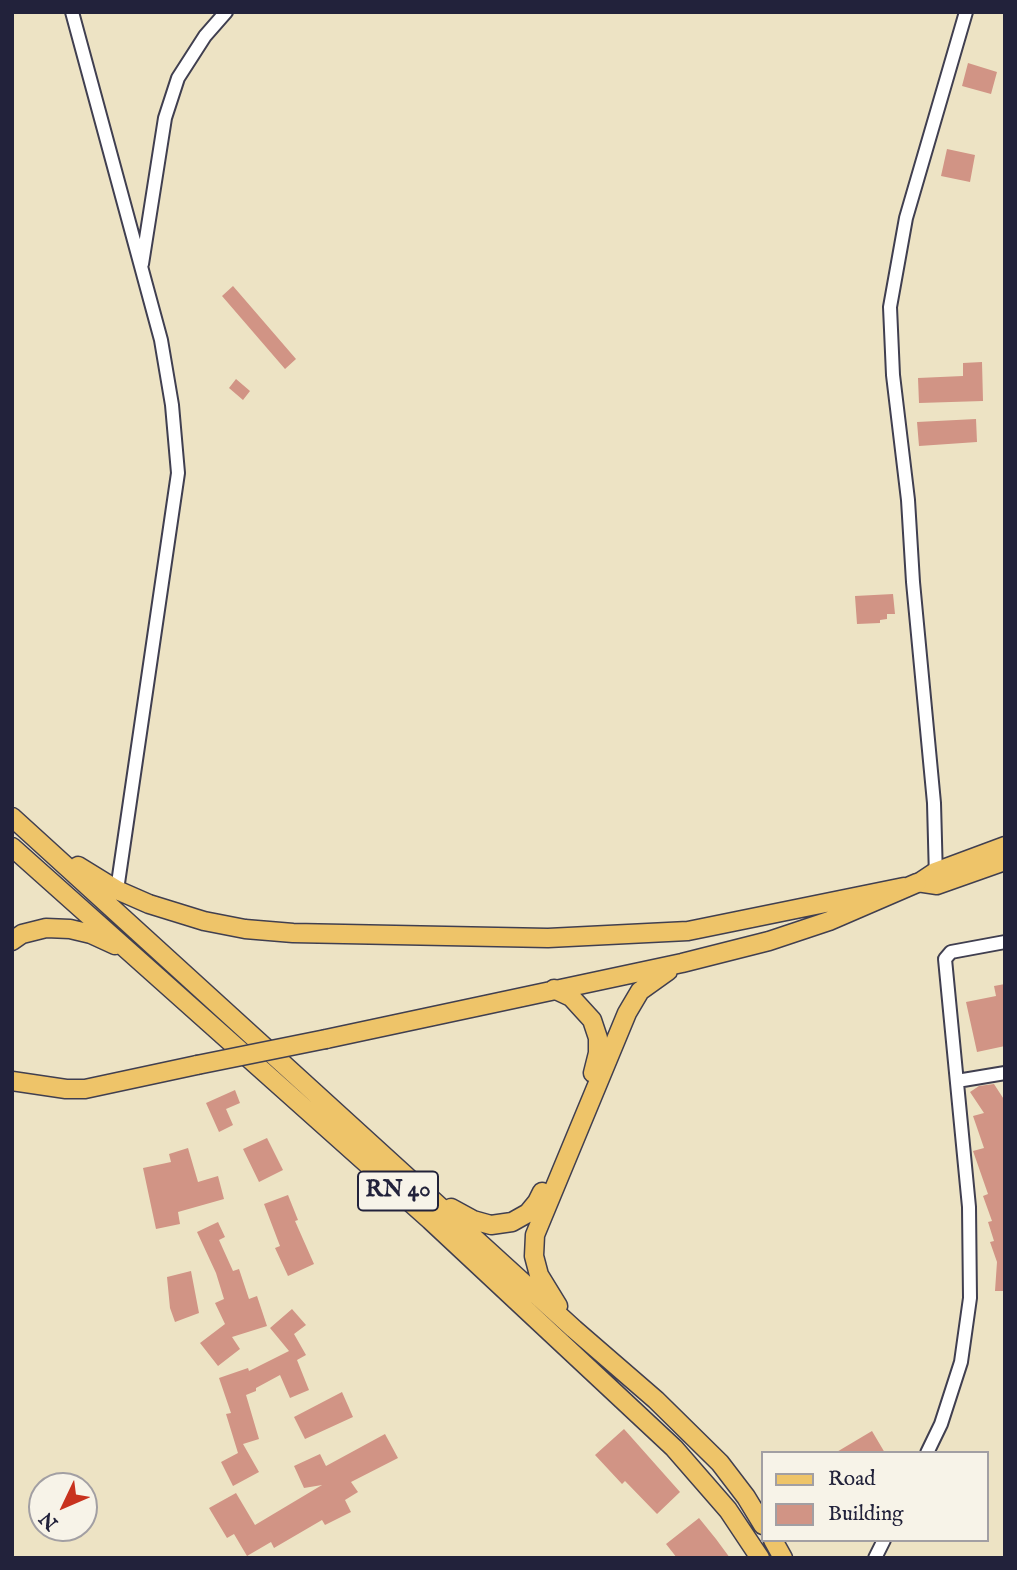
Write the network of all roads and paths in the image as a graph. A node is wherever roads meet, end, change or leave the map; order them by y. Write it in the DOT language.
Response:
graph roads {
  1 [pos="72,12"];
  2 [pos="226,12"];
  3 [pos="966,12"];
  4 [pos="142,268"];
  5 [pos="12,817"];
  6 [pos="33,836"];
  7 [pos="1005,845"];
  8 [pos="12,847"];
  9 [pos="1005,862"];
  10 [pos="936,878"];
  11 [pos="910,885"];
  12 [pos="117,890"];
  13 [pos="12,941"];
  14 [pos="1005,942"];
  15 [pos="129,950"];
  16 [pos="682,963"];
  17 [pos="554,989"];
  18 [pos="12,1068"];
  19 [pos="1005,1073"];
  20 [pos="12,1081"];
  21 [pos="957,1081"];
  22 [pos="33,1085"];
  23 [pos="428,1195"];
  24 [pos="574,1329"];
  25 [pos="928,1451"];
  26 [pos="762,1523"];
  27 [pos="774,1542"];
  28 [pos="883,1542"];
  29 [pos="760,1558"];
  30 [pos="783,1558"];
  31 [pos="875,1558"];
  1 -- 4 [label="street"];
  2 -- 4 [label="street"];
  3 -- 10 [label="street"];
  4 -- 12 [label="street"];
  5 -- 6 [label="highway, RN 40"];
  6 -- 12 [label="highway"];
  6 -- 23 [label="highway, RN 40"];
  7 -- 10 [label="main road"];
  8 -- 15 [label="highway, RN 40"];
  9 -- 10 [label="main road"];
  10 -- 11 [label="main road"];
  11 -- 12 [label="highway"];
  11 -- 16 [label="highway"];
  13 -- 15 [label="highway"];
  14 -- 21 [label="street"];
  15 -- 29 [label="highway, RN 40"];
  16 -- 17 [label="highway"];
  16 -- 24 [label="highway"];
  17 -- 22 [label="highway, bridge"];
  17 -- 23 [label="highway"];
  18 -- 22 [label="highway"];
  19 -- 21 [label="street"];
  20 -- 22 [label="highway"];
  21 -- 25 [label="street"];
  23 -- 24 [label="highway, RN 40"];
  24 -- 26 [label="highway, RN 40"];
  27 -- 30 [label="highway"];
  28 -- 31 [label="street"];
}
